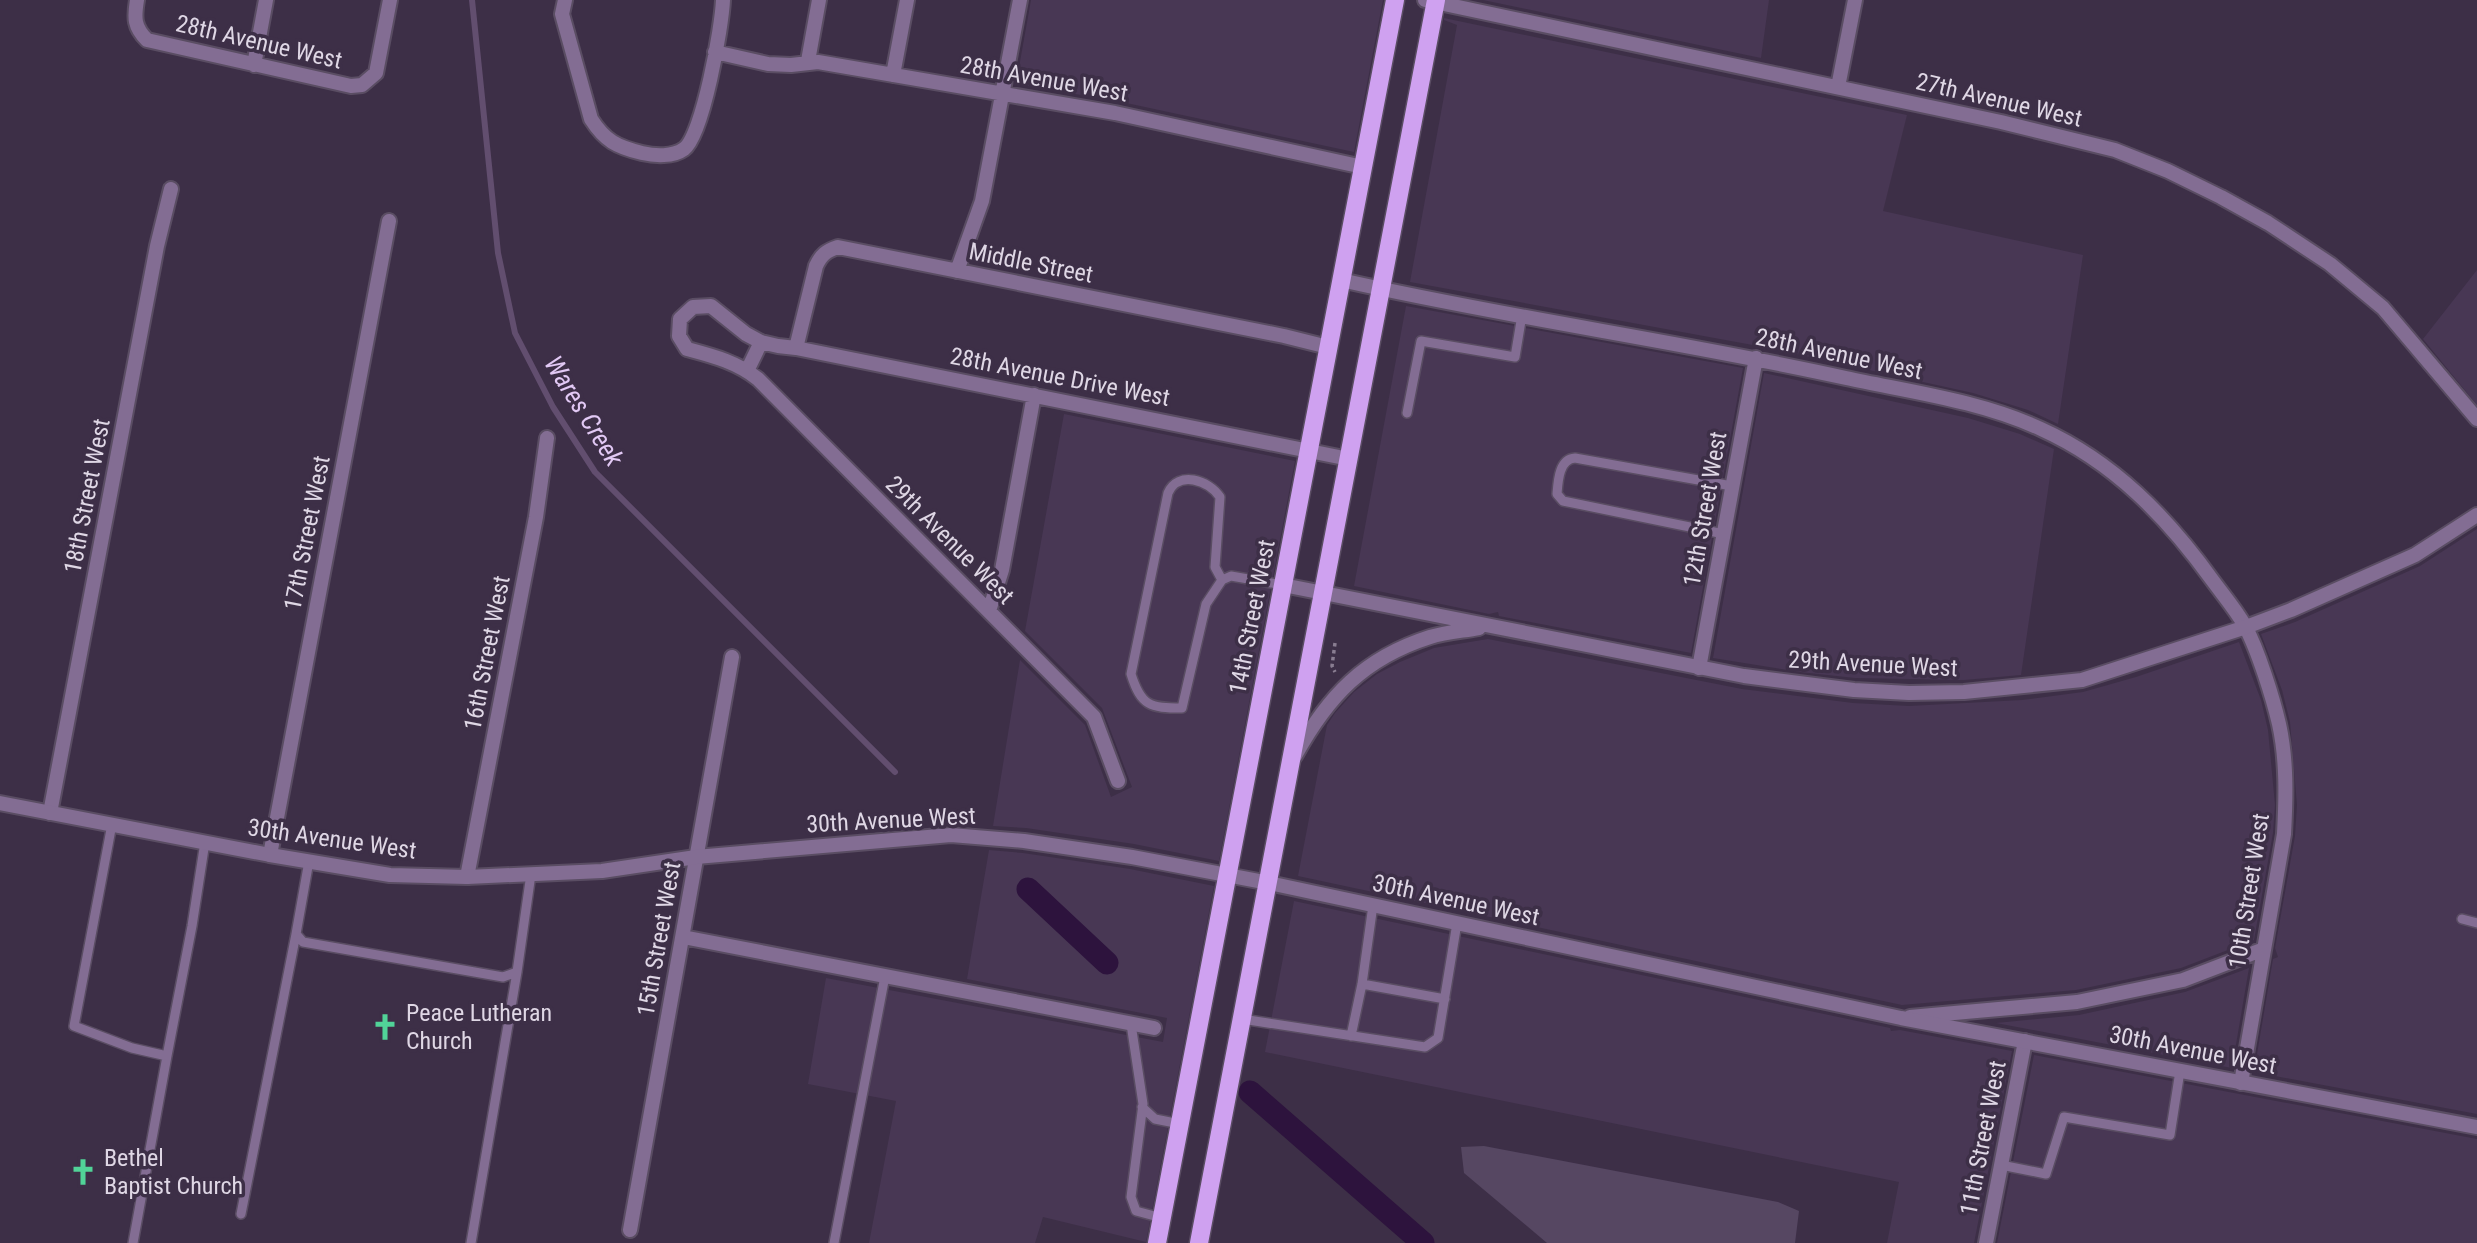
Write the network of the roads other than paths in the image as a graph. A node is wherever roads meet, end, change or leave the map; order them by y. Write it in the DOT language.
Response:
graph roads {
  1 [pos="137,0"];
  2 [pos="266,0"];
  3 [pos="390,0"];
  4 [pos="565,0"];
  5 [pos="723,0"];
  6 [pos="819,0"];
  7 [pos="907,0"];
  8 [pos="1020,0"];
  9 [pos="1395,0"];
  10 [pos="1855,0"];
  11 [pos="1432,1"];
  12 [pos="715,52"];
  13 [pos="808,61"];
  14 [pos="254,65"];
  15 [pos="893,75"];
  16 [pos="1838,87"];
  17 [pos="1003,95"];
  18 [pos="1363,167"];
  19 [pos="171,189"];
  20 [pos="389,221"];
  21 [pos="957,271"];
  22 [pos="1341,280"];
  23 [pos="1382,289"];
  24 [pos="1522,315"];
  25 [pos="761,342"];
  26 [pos="1328,346"];
  27 [pos="796,348"];
  28 [pos="1756,358"];
  29 [pos="747,370"];
  30 [pos="1034,395"];
  31 [pos="1407,413"];
  32 [pos="2477,419"];
  33 [pos="547,438"];
  34 [pos="1308,451"];
  35 [pos="1349,459"];
  36 [pos="1732,486"];
  37 [pos="2477,515"];
  38 [pos="1724,534"];
  39 [pos="1222,580"];
  40 [pos="1283,585"];
  41 [pos="1324,593"];
  42 [pos="989,611"];
  43 [pos="1489,626"];
  44 [pos="2246,627"];
  45 [pos="732,657"];
  46 [pos="1699,668"];
  47 [pos="1291,763"];
  48 [pos="1118,781"];
  49 [pos="0,803"];
  50 [pos="50,813"];
  51 [pos="112,824"];
  52 [pos="205,842"];
  53 [pos="270,855"];
  54 [pos="696,857"];
  55 [pos="309,861"];
  56 [pos="531,874"];
  57 [pos="1228,876"];
  58 [pos="467,877"];
  59 [pos="1269,883"];
  60 [pos="1373,905"];
  61 [pos="2462,919"];
  62 [pos="2477,922"];
  63 [pos="1457,923"];
  64 [pos="296,934"];
  65 [pos="683,937"];
  66 [pos="2264,949"];
  67 [pos="517,972"];
  68 [pos="885,976"];
  69 [pos="1362,984"];
  70 [pos="1445,999"];
  71 [pos="1901,1018"];
  72 [pos="1242,1019"];
  73 [pos="1131,1024"];
  74 [pos="1154,1028"];
  75 [pos="1351,1036"];
  76 [pos="2025,1041"];
  77 [pos="167,1056"];
  78 [pos="2180,1071"];
  79 [pos="2241,1083"];
  80 [pos="1142,1107"];
  81 [pos="1180,1124"];
  82 [pos="2477,1127"];
  83 [pos="2001,1165"];
  84 [pos="241,1214"];
  85 [pos="1162,1218"];
  86 [pos="630,1230"];
  87 [pos="133,1243"];
  88 [pos="471,1243"];
  89 [pos="834,1243"];
  90 [pos="1157,1243"];
  91 [pos="1199,1243"];
  92 [pos="1986,1243"];
  1 -- 14 [label="street, 28th Avenue West"];
  2 -- 14 [label="street"];
  3 -- 14 [label="street, 28th Avenue West"];
  4 -- 12 [label="street"];
  5 -- 12 [label="street"];
  6 -- 13 [label="street"];
  7 -- 15 [label="street"];
  8 -- 17 [label="street"];
  9 -- 18 [label="main road, 14th Street West"];
  10 -- 16 [label="street"];
  11 -- 16 [label="street, 27th Avenue West"];
  11 -- 23 [label="main road"];
  12 -- 13 [label="street, 28th Avenue West"];
  13 -- 15 [label="street, 28th Avenue West"];
  15 -- 17 [label="street, 28th Avenue West"];
  16 -- 32 [label="street, 27th Avenue West"];
  17 -- 18 [label="street, 28th Avenue West"];
  17 -- 21 [label="street"];
  18 -- 22 [label="main road, 14th Street West"];
  19 -- 50 [label="street, 18th Street West"];
  20 -- 53 [label="street, 17th Street West"];
  21 -- 26 [label="street, Middle Street"];
  21 -- 27 [label="street, Middle Street"];
  22 -- 23 [label="street, 28th Avenue West"];
  22 -- 26 [label="main road, 14th Street West"];
  23 -- 24 [label="street, 28th Avenue West"];
  23 -- 35 [label="main road"];
  24 -- 28 [label="street, 28th Avenue West"];
  24 -- 31 [label="lane"];
  25 -- 27 [label="street, 28th Avenue Drive West"];
  25 -- 29 [label="street"];
  25 -- 29 [label="street"];
  26 -- 34 [label="main road, 14th Street West"];
  27 -- 30 [label="street, 28th Avenue Drive West"];
  28 -- 36 [label="street, 12th Street West"];
  28 -- 44 [label="street, 28th Avenue West"];
  29 -- 42 [label="street, 29th Avenue West"];
  30 -- 34 [label="street, 28th Avenue Drive West"];
  30 -- 42 [label="street"];
  33 -- 58 [label="street, 16th Street West"];
  34 -- 35 [label="street, 28th Avenue Drive West"];
  34 -- 40 [label="main road, 14th Street West"];
  35 -- 41 [label="main road"];
  36 -- 38 [label="street, 12th Street West"];
  36 -- 38 [label="lane"];
  37 -- 44 [label="street, 29th Avenue West"];
  38 -- 46 [label="street, 12th Street West"];
  39 -- 39 [label="lane"];
  39 -- 40 [label="lane"];
  40 -- 41 [label="street, 29th Avenue West"];
  40 -- 57 [label="main road, 14th Street West"];
  41 -- 43 [label="street, 29th Avenue West"];
  41 -- 47 [label="main road"];
  42 -- 48 [label="street, 29th Avenue West"];
  43 -- 46 [label="street, 29th Avenue West"];
  43 -- 47 [label="street"];
  44 -- 46 [label="street, 29th Avenue West"];
  44 -- 66 [label="street, 10th Street West"];
  45 -- 54 [label="street, 15th Street West"];
  47 -- 59 [label="main road"];
  49 -- 50 [label="street, 30th Avenue West"];
  50 -- 51 [label="street, 30th Avenue West"];
  51 -- 52 [label="street, 30th Avenue West"];
  51 -- 77 [label="lane"];
  52 -- 53 [label="street, 30th Avenue West"];
  52 -- 77 [label="lane"];
  53 -- 55 [label="street, 30th Avenue West"];
  54 -- 56 [label="street, 30th Avenue West"];
  54 -- 57 [label="street, 30th Avenue West"];
  54 -- 65 [label="street, 15th Street West"];
  55 -- 58 [label="street, 30th Avenue West"];
  55 -- 64 [label="lane"];
  56 -- 58 [label="street, 30th Avenue West"];
  56 -- 67 [label="lane"];
  57 -- 59 [label="street, 30th Avenue West"];
  57 -- 81 [label="main road, 14th Street West"];
  59 -- 60 [label="street, 30th Avenue West"];
  59 -- 72 [label="main road"];
  60 -- 63 [label="street, 30th Avenue West"];
  60 -- 69 [label="lane"];
  61 -- 62 [label="lane"];
  63 -- 70 [label="lane"];
  63 -- 71 [label="street, 30th Avenue West"];
  64 -- 67 [label="lane"];
  64 -- 84 [label="lane"];
  65 -- 68 [label="street"];
  65 -- 86 [label="street, 15th Street West"];
  66 -- 71 [label="street, 30th Avenue West"];
  66 -- 79 [label="street, 10th Street West"];
  67 -- 88 [label="lane"];
  68 -- 73 [label="street"];
  68 -- 89 [label="lane"];
  69 -- 70 [label="lane"];
  69 -- 75 [label="lane"];
  70 -- 75 [label="lane"];
  71 -- 76 [label="street, 30th Avenue West"];
  72 -- 75 [label="lane"];
  72 -- 91 [label="main road"];
  73 -- 74 [label="street"];
  73 -- 80 [label="lane"];
  76 -- 78 [label="street, 30th Avenue West"];
  76 -- 83 [label="street, 11th Street West"];
  77 -- 87 [label="lane"];
  78 -- 79 [label="street, 30th Avenue West"];
  78 -- 83 [label="lane"];
  79 -- 82 [label="street, 30th Avenue West"];
  80 -- 81 [label="lane"];
  80 -- 85 [label="lane"];
  81 -- 85 [label="main road, 14th Street West"];
  83 -- 92 [label="street, 11th Street West"];
  85 -- 90 [label="main road, 14th Street West"];
}
